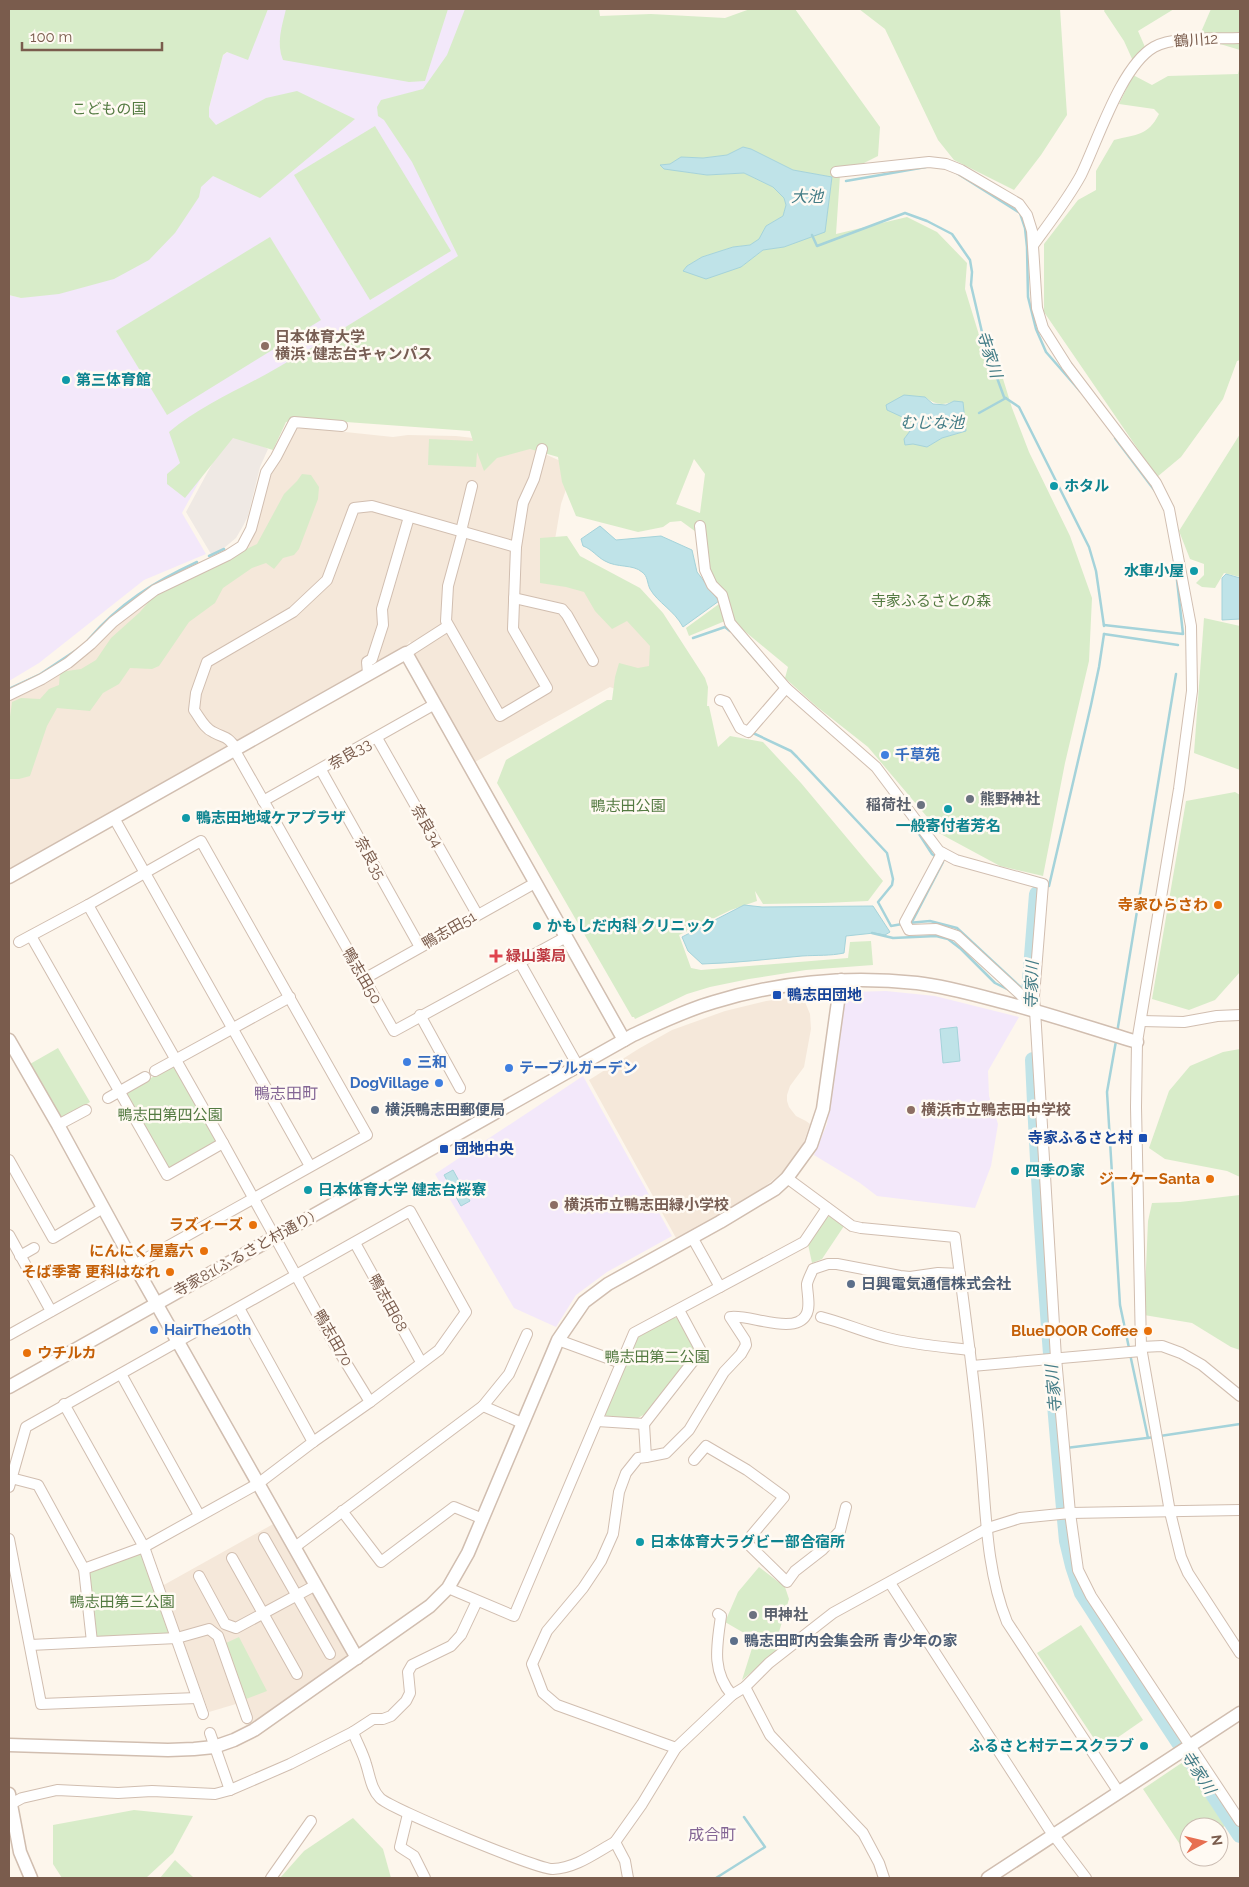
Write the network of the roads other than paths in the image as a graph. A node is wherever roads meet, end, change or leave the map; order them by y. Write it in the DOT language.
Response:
graph roads {
  1 [pos="1240,38"];
  2 [pos="836,172"];
  3 [pos="1034,244"];
  4 [pos="342,426"];
  5 [pos="542,449"];
  6 [pos="472,486"];
  7 [pos="409,516"];
  8 [pos="700,526"];
  9 [pos="463,531"];
  10 [pos="516,547"];
  11 [pos="514,598"];
  12 [pos="448,626"];
  13 [pos="406,653"];
  14 [pos="593,661"];
  15 [pos="368,673"];
  16 [pos="786,688"];
  17 [pos="9,695"];
  18 [pos="720,700"];
  19 [pos="435,704"];
  20 [pos="377,738"];
  21 [pos="235,749"];
  22 [pos="321,770"];
  23 [pos="263,802"];
  24 [pos="114,818"];
  25 [pos="942,853"];
  26 [pos="145,873"];
  27 [pos="9,877"];
  28 [pos="535,883"];
  29 [pos="88,905"];
  30 [pos="477,914"];
  31 [pos="31,936"];
  32 [pos="566,937"];
  33 [pos="19,942"];
  34 [pos="420,947"];
  35 [pos="519,961"];
  36 [pos="364,979"];
  37 [pos="841,980"];
  38 [pos="290,997"];
  39 [pos="1035,1010"];
  40 [pos="1240,1014"];
  41 [pos="420,1015"];
  42 [pos="1141,1021"];
  43 [pos="233,1028"];
  44 [pos="9,1040"];
  45 [pos="624,1040"];
  46 [pos="1137,1042"];
  47 [pos="176,1059"];
  48 [pos="578,1066"];
  49 [pos="155,1071"];
  50 [pos="146,1077"];
  51 [pos="460,1088"];
  52 [pos="119,1092"];
  53 [pos="108,1098"];
  54 [pos="86,1110"];
  55 [pos="58,1125"];
  56 [pos="224,1143"];
  57 [pos="9,1160"];
  58 [pos="310,1166"];
  59 [pos="787,1178"];
  60 [pos="254,1198"];
  61 [pos="103,1208"];
  62 [pos="827,1208"];
  63 [pos="9,1235"];
  64 [pos="275,1237"];
  65 [pos="692,1237"];
  66 [pos="354,1243"];
  67 [pos="34,1248"];
  68 [pos="20,1256"];
  69 [pos="136,1266"];
  70 [pos="297,1274"];
  71 [pos="960,1274"];
  72 [pos="720,1287"];
  73 [pos="157,1304"];
  74 [pos="239,1308"];
  75 [pos="680,1310"];
  76 [pos="51,1312"];
  77 [pos="821,1317"];
  78 [pos="527,1334"];
  79 [pos="9,1335"];
  80 [pos="558,1340"];
  81 [pos="179,1341"];
  82 [pos="1141,1349"];
  83 [pos="970,1350"];
  84 [pos="1056,1358"];
  85 [pos="420,1362"];
  86 [pos="622,1363"];
  87 [pos="972,1366"];
  88 [pos="121,1374"];
  89 [pos="9,1387"];
  90 [pos="1240,1397"];
  91 [pos="370,1402"];
  92 [pos="64,1404"];
  93 [pos="483,1406"];
  94 [pos="597,1421"];
  95 [pos="522,1424"];
  96 [pos="644,1424"];
  97 [pos="313,1442"];
  98 [pos="646,1457"];
  99 [pos="694,1460"];
  100 [pos="10,1482"];
  101 [pos="259,1483"];
  102 [pos="846,1507"];
  103 [pos="1240,1510"];
  104 [pos="342,1511"];
  105 [pos="1170,1512"];
  106 [pos="1070,1513"];
  107 [pos="200,1516"];
  108 [pos="482,1519"];
  109 [pos="988,1528"];
  110 [pos="264,1538"];
  111 [pos="9,1539"];
  112 [pos="144,1547"];
  113 [pos="295,1547"];
  114 [pos="232,1558"];
  115 [pos="84,1569"];
  116 [pos="198,1576"];
  117 [pos="890,1583"];
  118 [pos="316,1585"];
  119 [pos="448,1588"];
  120 [pos="297,1596"];
  121 [pos="478,1602"];
  122 [pos="718,1614"];
  123 [pos="264,1615"];
  124 [pos="176,1638"];
  125 [pos="92,1642"];
  126 [pos="30,1645"];
  127 [pos="1240,1653"];
  128 [pos="330,1654"];
  129 [pos="357,1658"];
  130 [pos="297,1674"];
  131 [pos="745,1687"];
  132 [pos="732,1695"];
  133 [pos="197,1698"];
  134 [pos="1240,1713"];
  135 [pos="203,1714"];
  136 [pos="247,1718"];
  137 [pos="353,1732"];
  138 [pos="210,1733"];
  139 [pos="9,1746"];
  140 [pos="214,1747"];
  141 [pos="676,1748"];
  142 [pos="1187,1748"];
  143 [pos="230,1790"];
  144 [pos="1118,1791"];
  145 [pos="9,1802"];
  146 [pos="408,1814"];
  147 [pos="311,1821"];
  148 [pos="1240,1821"];
  149 [pos="1053,1835"];
  150 [pos="615,1842"];
  151 [pos="31,1878"];
  152 [pos="272,1878"];
  153 [pos="425,1878"];
  154 [pos="628,1878"];
  155 [pos="884,1878"];
  156 [pos="988,1878"];
  157 [pos="1086,1878"];
  1 -- 3 [label="street, 鶴川12"];
  2 -- 3 [label="street"];
  3 -- 42 [label="street"];
  4 -- 17 [label="street"];
  5 -- 10 [label="street"];
  6 -- 9 [label="street"];
  7 -- 9 [label="street"];
  7 -- 15 [label="street"];
  7 -- 21 [label="street"];
  8 -- 16 [label="street"];
  9 -- 10 [label="street"];
  9 -- 12 [label="street"];
  10 -- 11 [label="street"];
  11 -- 12 [label="street"];
  11 -- 14 [label="street"];
  12 -- 13 [label="street"];
  13 -- 15 [label="street"];
  13 -- 19 [label="street"];
  15 -- 21 [label="street"];
  16 -- 18 [label="street"];
  16 -- 25 [label="street"];
  19 -- 20 [label="street, 奈良33"];
  19 -- 28 [label="street"];
  20 -- 22 [label="street, 奈良33"];
  20 -- 30 [label="street, 奈良34"];
  21 -- 23 [label="street, 鴨志田50"];
  21 -- 24 [label="street"];
  22 -- 23 [label="street, 奈良33"];
  22 -- 34 [label="street, 奈良35"];
  23 -- 36 [label="street, 鴨志田50"];
  24 -- 26 [label="street"];
  24 -- 27 [label="street"];
  25 -- 39 [label="street"];
  25 -- 39 [label="street"];
  26 -- 29 [label="street"];
  26 -- 38 [label="street"];
  26 -- 43 [label="street"];
  28 -- 30 [label="street, 鴨志田51"];
  28 -- 32 [label="street"];
  29 -- 31 [label="street"];
  29 -- 47 [label="street, 鴨志田70"];
  30 -- 34 [label="street, 鴨志田51"];
  31 -- 33 [label="street"];
  31 -- 52 [label="street"];
  32 -- 35 [label="street, 鴨志田50"];
  32 -- 45 [label="street"];
  34 -- 36 [label="street, 鴨志田51"];
  35 -- 41 [label="street, 鴨志田50"];
  35 -- 48 [label="street"];
  36 -- 41 [label="street, 鴨志田50"];
  37 -- 39 [label="street, 寺家81(ふるさと村通り)"];
  37 -- 45 [label="street, 寺家81(ふるさと村通り)"];
  37 -- 59 [label="street"];
  38 -- 43 [label="street"];
  38 -- 58 [label="street"];
  39 -- 46 [label="street, 寺家81(ふるさと村通り)"];
  39 -- 84 [label="street"];
  40 -- 42 [label="street"];
  41 -- 51 [label="street"];
  42 -- 46 [label="street"];
  43 -- 47 [label="street"];
  43 -- 58 [label="street"];
  44 -- 55 [label="street"];
  45 -- 48 [label="street, 寺家81(ふるさと村通り)"];
  46 -- 82 [label="street"];
  47 -- 49 [label="street"];
  47 -- 56 [label="street, 鴨志田70"];
  48 -- 64 [label="street, 寺家81(ふるさと村通り)"];
  50 -- 52 [label="street"];
  52 -- 53 [label="street"];
  52 -- 56 [label="street"];
  54 -- 55 [label="street"];
  55 -- 61 [label="street"];
  56 -- 60 [label="street, 鴨志田70"];
  57 -- 61 [label="street"];
  58 -- 60 [label="street"];
  59 -- 62 [label="street"];
  59 -- 65 [label="street"];
  60 -- 64 [label="street, 鴨志田70"];
  60 -- 69 [label="street"];
  61 -- 69 [label="street"];
  62 -- 71 [label="street"];
  62 -- 72 [label="street"];
  63 -- 68 [label="street"];
  64 -- 70 [label="street, 鴨志田70"];
  64 -- 73 [label="street, 寺家81(ふるさと村通り)"];
  65 -- 72 [label="street"];
  65 -- 80 [label="street"];
  66 -- 70 [label="street"];
  66 -- 85 [label="street, 鴨志田68"];
  66 -- 85 [label="street"];
  67 -- 68 [label="street"];
  68 -- 76 [label="street"];
  69 -- 73 [label="street"];
  69 -- 76 [label="street"];
  70 -- 74 [label="street"];
  70 -- 91 [label="street, 鴨志田70"];
  71 -- 83 [label="street"];
  71 -- 98 [label="street"];
  72 -- 75 [label="street"];
  73 -- 81 [label="street"];
  73 -- 89 [label="street, 寺家81(ふるさと村通り)"];
  74 -- 81 [label="street"];
  74 -- 97 [label="street"];
  75 -- 86 [label="street"];
  75 -- 96 [label="street"];
  76 -- 79 [label="street"];
  77 -- 83 [label="street"];
  78 -- 93 [label="street"];
  80 -- 86 [label="street"];
  80 -- 95 [label="street"];
  81 -- 88 [label="street"];
  81 -- 101 [label="street"];
  82 -- 84 [label="street"];
  82 -- 90 [label="street"];
  82 -- 105 [label="street"];
  83 -- 87 [label="street"];
  84 -- 87 [label="street"];
  84 -- 106 [label="street"];
  85 -- 91 [label="street"];
  86 -- 94 [label="street"];
  87 -- 109 [label="street"];
  88 -- 92 [label="street"];
  88 -- 107 [label="street"];
  91 -- 97 [label="street"];
  92 -- 100 [label="street"];
  92 -- 112 [label="street"];
  93 -- 95 [label="street"];
  93 -- 104 [label="street"];
  94 -- 96 [label="street"];
  94 -- 121 [label="street"];
  95 -- 108 [label="street"];
  96 -- 98 [label="street"];
  97 -- 101 [label="street"];
  98 -- 141 [label="street"];
  99 -- 102 [label="street"];
  100 -- 115 [label="street"];
  101 -- 107 [label="street"];
  101 -- 113 [label="street"];
  103 -- 105 [label="street"];
  104 -- 108 [label="street"];
  104 -- 113 [label="street"];
  105 -- 106 [label="street"];
  105 -- 127 [label="street"];
  106 -- 109 [label="street"];
  106 -- 142 [label="street"];
  107 -- 112 [label="street"];
  108 -- 119 [label="street"];
  109 -- 117 [label="street"];
  109 -- 144 [label="street"];
  110 -- 120 [label="street"];
  111 -- 126 [label="street"];
  112 -- 115 [label="street"];
  112 -- 124 [label="street"];
  113 -- 118 [label="street"];
  114 -- 123 [label="street"];
  115 -- 125 [label="street"];
  116 -- 123 [label="street"];
  117 -- 131 [label="street"];
  117 -- 149 [label="street"];
  118 -- 120 [label="street"];
  118 -- 129 [label="street"];
  119 -- 121 [label="street"];
  119 -- 129 [label="street"];
  120 -- 123 [label="street"];
  120 -- 128 [label="street"];
  121 -- 137 [label="street"];
  122 -- 132 [label="street"];
  123 -- 130 [label="street"];
  124 -- 125 [label="street"];
  124 -- 133 [label="street"];
  124 -- 136 [label="street"];
  125 -- 126 [label="street"];
  126 -- 133 [label="street"];
  129 -- 140 [label="street"];
  131 -- 132 [label="street"];
  131 -- 155 [label="street"];
  132 -- 141 [label="street"];
  133 -- 135 [label="street"];
  134 -- 142 [label="street"];
  137 -- 143 [label="street"];
  137 -- 146 [label="street"];
  138 -- 140 [label="street"];
  139 -- 140 [label="street"];
  140 -- 143 [label="street"];
  141 -- 150 [label="street"];
  142 -- 144 [label="street"];
  142 -- 148 [label="street"];
  143 -- 145 [label="street"];
  144 -- 149 [label="street"];
  145 -- 151 [label="street"];
  146 -- 150 [label="street"];
  146 -- 153 [label="street"];
  147 -- 152 [label="street"];
  149 -- 156 [label="street"];
  149 -- 157 [label="street"];
  150 -- 154 [label="street"];
}
